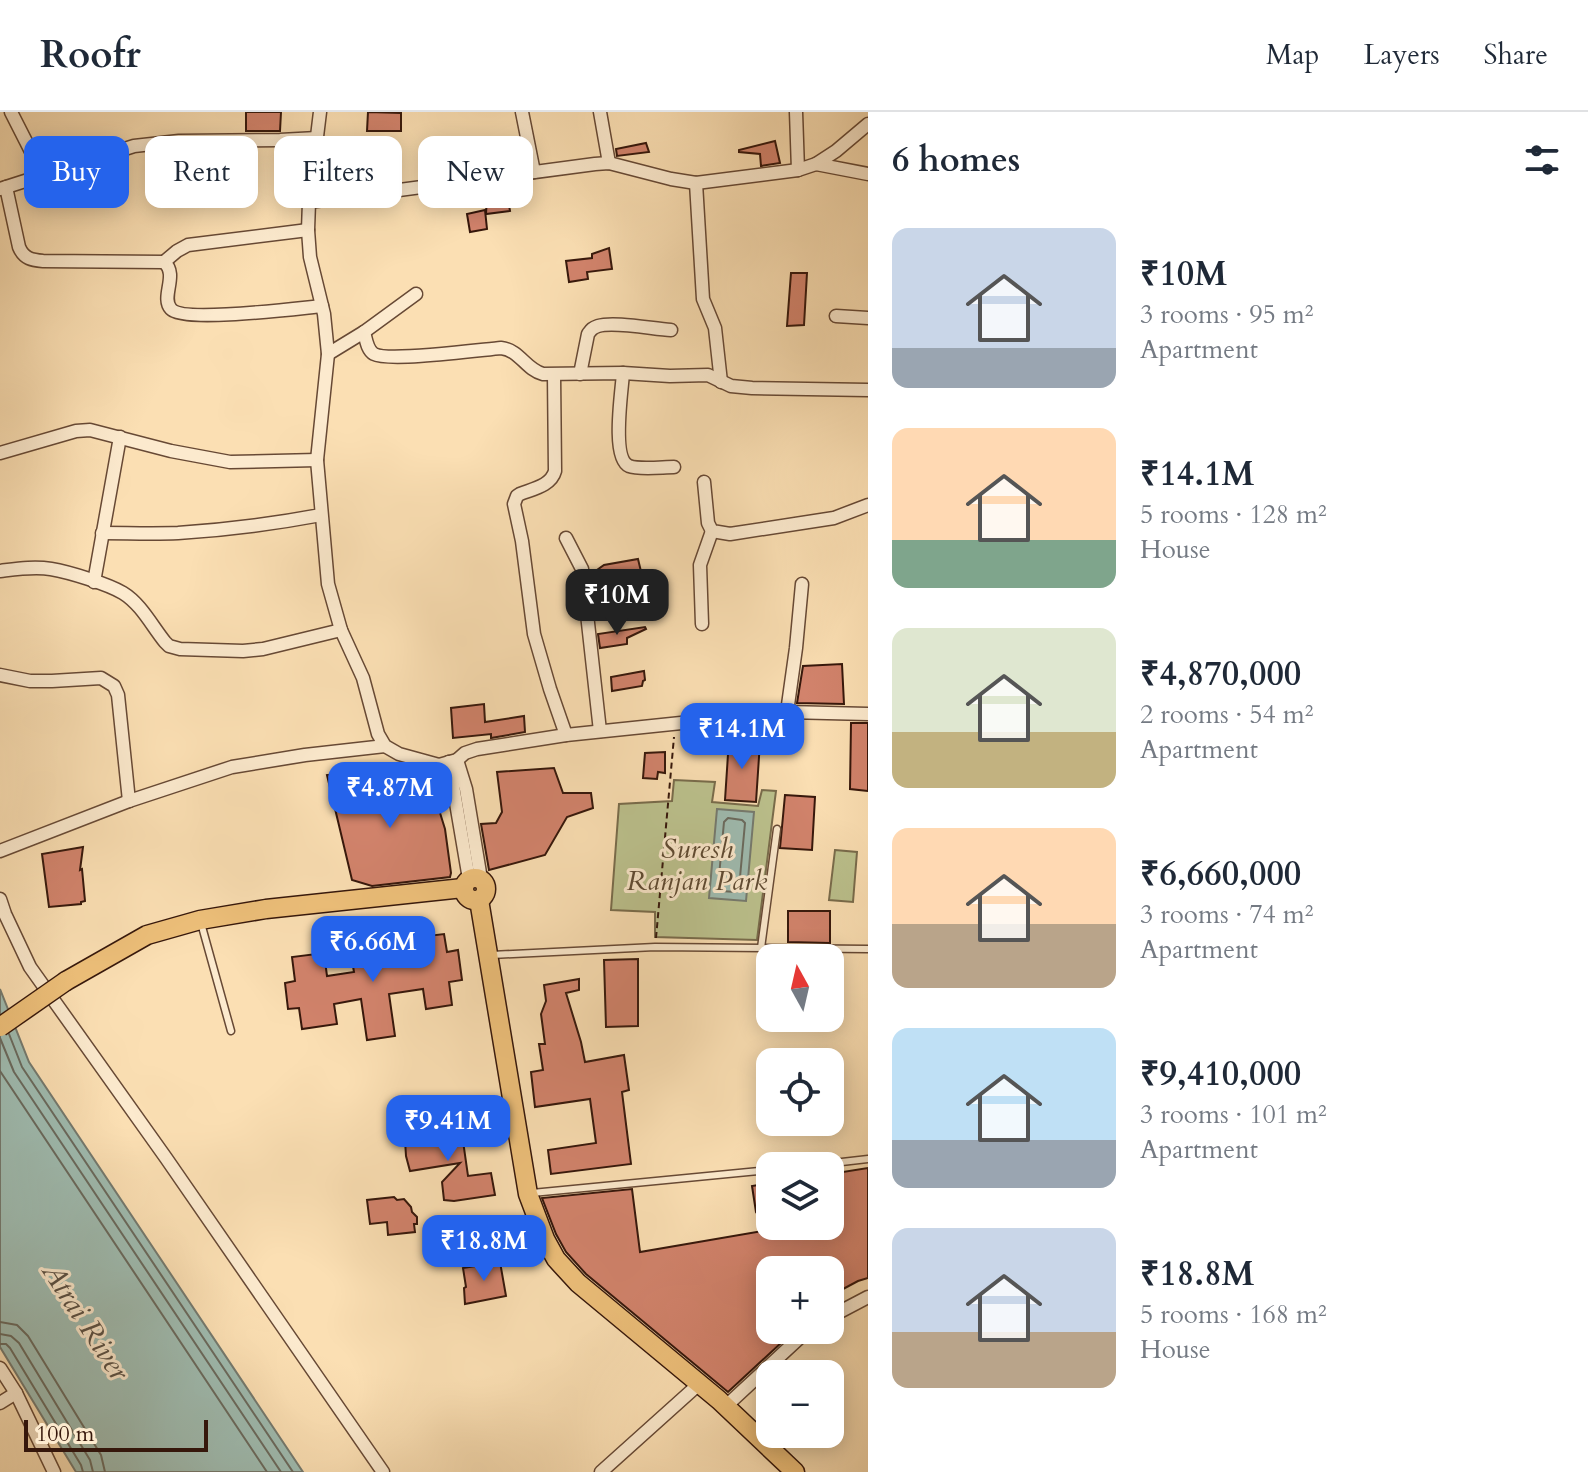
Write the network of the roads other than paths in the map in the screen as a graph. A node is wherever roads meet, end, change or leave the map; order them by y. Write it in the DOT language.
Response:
graph roads {
  1 [pos="11,112"];
  2 [pos="320,112"];
  3 [pos="522,112"];
  4 [pos="600,112"];
  5 [pos="796,112"];
  6 [pos="868,124"];
  7 [pos="317,136"];
  8 [pos="24,138"];
  9 [pos="274,140"];
  10 [pos="129,148"];
  11 [pos="609,163"];
  12 [pos="816,164"];
  13 [pos="798,170"];
  14 [pos="534,172"];
  15 [pos="868,174"];
  16 [pos="24,181"];
  17 [pos="696,183"];
  18 [pos="3,188"];
  19 [pos="402,190"];
  20 [pos="309,208"];
  21 [pos="308,230"];
  22 [pos="164,262"];
  23 [pos="416,294"];
  24 [pos="322,306"];
  25 [pos="836,316"];
  26 [pos="868,318"];
  27 [pos="671,330"];
  28 [pos="364,332"];
  29 [pos="328,354"];
  30 [pos="623,373"];
  31 [pos="580,374"];
  32 [pos="554,375"];
  33 [pos="721,382"];
  34 [pos="868,390"];
  35 [pos="120,437"];
  36 [pos="0,453"];
  37 [pos="317,460"];
  38 [pos="674,467"];
  39 [pos="704,482"];
  40 [pos="868,505"];
  41 [pos="321,515"];
  42 [pos="712,531"];
  43 [pos="102,533"];
  44 [pos="566,538"];
  45 [pos="0,571"];
  46 [pos="94,582"];
  47 [pos="802,584"];
  48 [pos="702,624"];
  49 [pos="341,630"];
  50 [pos="0,675"];
  51 [pos="787,712"];
  52 [pos="868,714"];
  53 [pos="600,731"];
  54 [pos="566,735"];
  55 [pos="385,746"];
  56 [pos="453,761"];
  57 [pos="129,801"];
  58 [pos="777,829"];
  59 [pos="0,851"];
  60 [pos="473,886"];
  61 [pos="0,899"];
  62 [pos="200,920"];
  63 [pos="762,944"];
  64 [pos="756,948"];
  65 [pos="844,949"];
  66 [pos="868,949"];
  67 [pos="488,955"];
  68 [pos="0,1027"];
  69 [pos="231,1031"];
  70 [pos="868,1159"];
  71 [pos="844,1162"];
  72 [pos="756,1171"];
  73 [pos="528,1194"];
  74 [pos="868,1297"];
  75 [pos="844,1310"];
  76 [pos="793,1344"];
  77 [pos="0,1368"];
  78 [pos="699,1384"];
  79 [pos="16,1393"];
  80 [pos="0,1403"];
  81 [pos="725,1407"];
  82 [pos="787,1470"];
  83 [pos="54,1472"];
  84 [pos="383,1472"];
  85 [pos="601,1472"];
  1 -- 8 [label="street"];
  2 -- 7 [label="street"];
  3 -- 14 [label="street"];
  4 -- 11 [label="street"];
  5 -- 13 [label="street"];
  6 -- 12 [label="street"];
  9 -- 10 [label="street"];
  11 -- 14 [label="street"];
  11 -- 17 [label="street"];
  12 -- 13 [label="street"];
  12 -- 15 [label="street"];
  13 -- 17 [label="street"];
  14 -- 19 [label="street"];
  16 -- 18 [label="street"];
  17 -- 33 [label="street"];
  18 -- 22 [label="street"];
  20 -- 21 [label="street"];
  21 -- 22 [label="street"];
  21 -- 24 [label="street"];
  22 -- 24 [label="street"];
  23 -- 28 [label="street"];
  24 -- 29 [label="street"];
  25 -- 26 [label="street"];
  27 -- 31 [label="street"];
  28 -- 29 [label="street"];
  28 -- 32 [label="street"];
  29 -- 37 [label="street"];
  30 -- 31 [label="street"];
  30 -- 33 [label="street"];
  30 -- 38 [label="street"];
  31 -- 32 [label="street"];
  32 -- 54 [label="street"];
  33 -- 34 [label="street"];
  35 -- 36 [label="street"];
  35 -- 37 [label="street"];
  35 -- 43 [label="street"];
  37 -- 41 [label="street"];
  39 -- 42 [label="street"];
  40 -- 42 [label="street"];
  41 -- 43 [label="street"];
  41 -- 49 [label="street"];
  42 -- 48 [label="street"];
  43 -- 46 [label="street"];
  44 -- 53 [label="street"];
  45 -- 46 [label="street"];
  46 -- 49 [label="street"];
  47 -- 51 [label="street"];
  49 -- 55 [label="street"];
  50 -- 57 [label="street"];
  51 -- 52 [label="street"];
  51 -- 53 [label="street"];
  53 -- 54 [label="street"];
  54 -- 56 [label="street"];
  55 -- 56 [label="street"];
  55 -- 57 [label="street"];
  56 -- 60 [label="street"];
  57 -- 59 [label="street"];
  58 -- 63 [label="lane"];
  60 -- 62 [label="main road"];
  60 -- 67 [label="main road"];
  61 -- 84 [label="street"];
  62 -- 68 [label="main road, bridge"];
  62 -- 69 [label="lane"];
  64 -- 67 [label="lane"];
  65 -- 66 [label="lane"];
  67 -- 73 [label="main road"];
  70 -- 71 [label="lane"];
  72 -- 73 [label="lane"];
  73 -- 78 [label="main road"];
  74 -- 75 [label="street"];
  76 -- 81 [label="street"];
  77 -- 79 [label="street"];
  78 -- 81 [label="main road"];
  78 -- 85 [label="street"];
  79 -- 80 [label="street"];
  79 -- 83 [label="street"];
  81 -- 82 [label="main road"];
}
